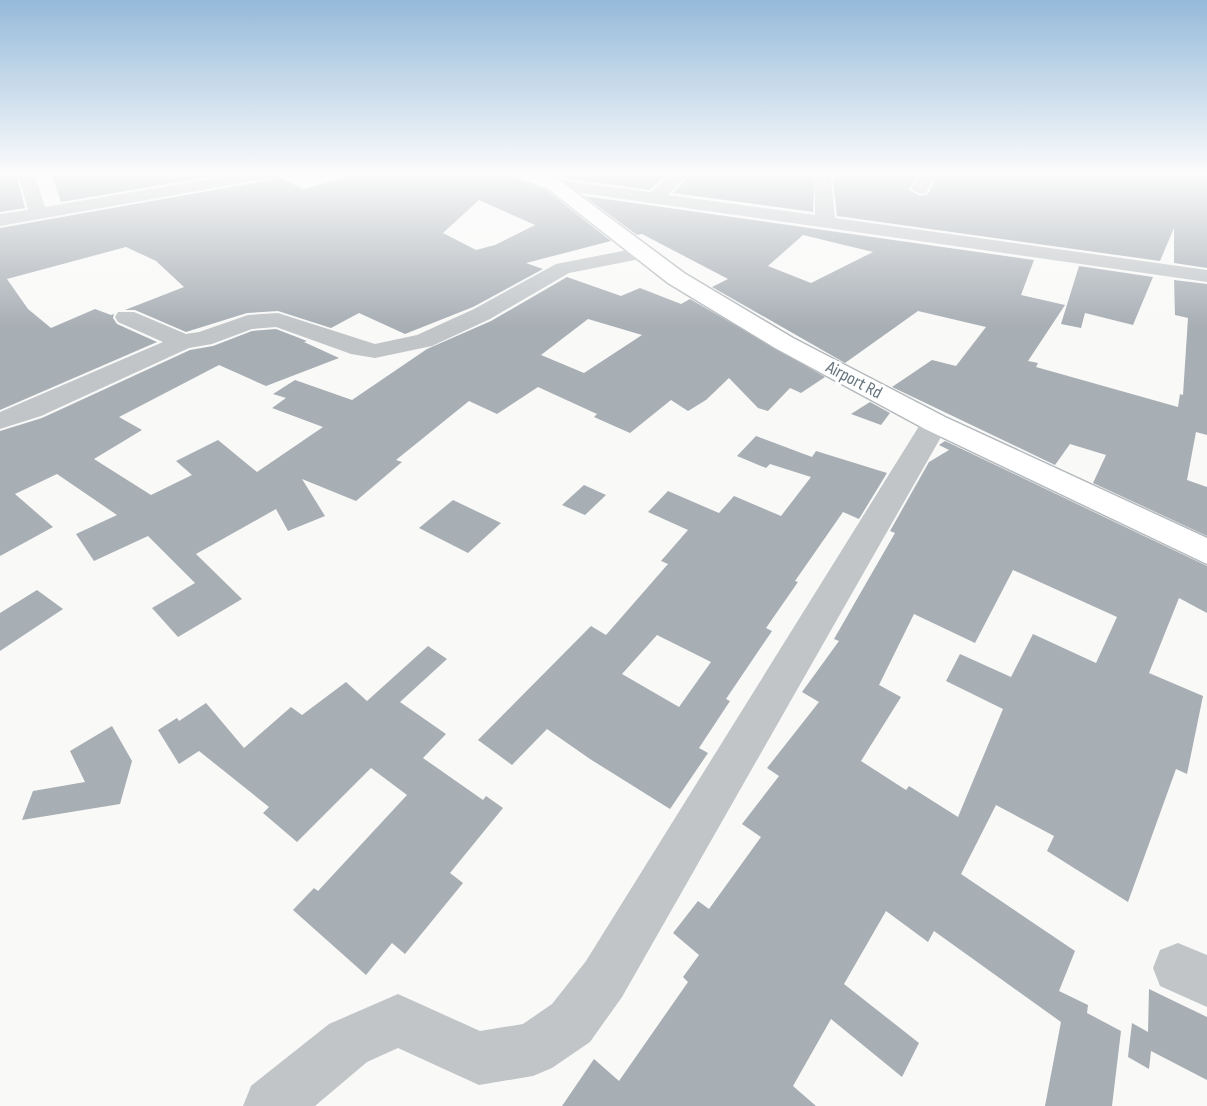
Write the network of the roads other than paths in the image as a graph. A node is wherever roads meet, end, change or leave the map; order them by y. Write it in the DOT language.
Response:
graph roads {
  1 [pos="605,225"];
  2 [pos="838,225"];
  3 [pos="643,253"];
  4 [pos="1207,276"];
  5 [pos="126,317"];
  6 [pos="183,342"];
  7 [pos="0,421"];
  8 [pos="935,423"];
  9 [pos="1207,552"];
  10 [pos="271,1106"];
  1 -- 3 [label="main road, Airport Rd"];
  2 -- 4 [label="street"];
  3 -- 6 [label="street"];
  3 -- 8 [label="main road, Airport Rd"];
  5 -- 6 [label="street"];
  6 -- 7 [label="street"];
  8 -- 9 [label="main road, Airport Rd"];
  8 -- 10 [label="street"];
}
